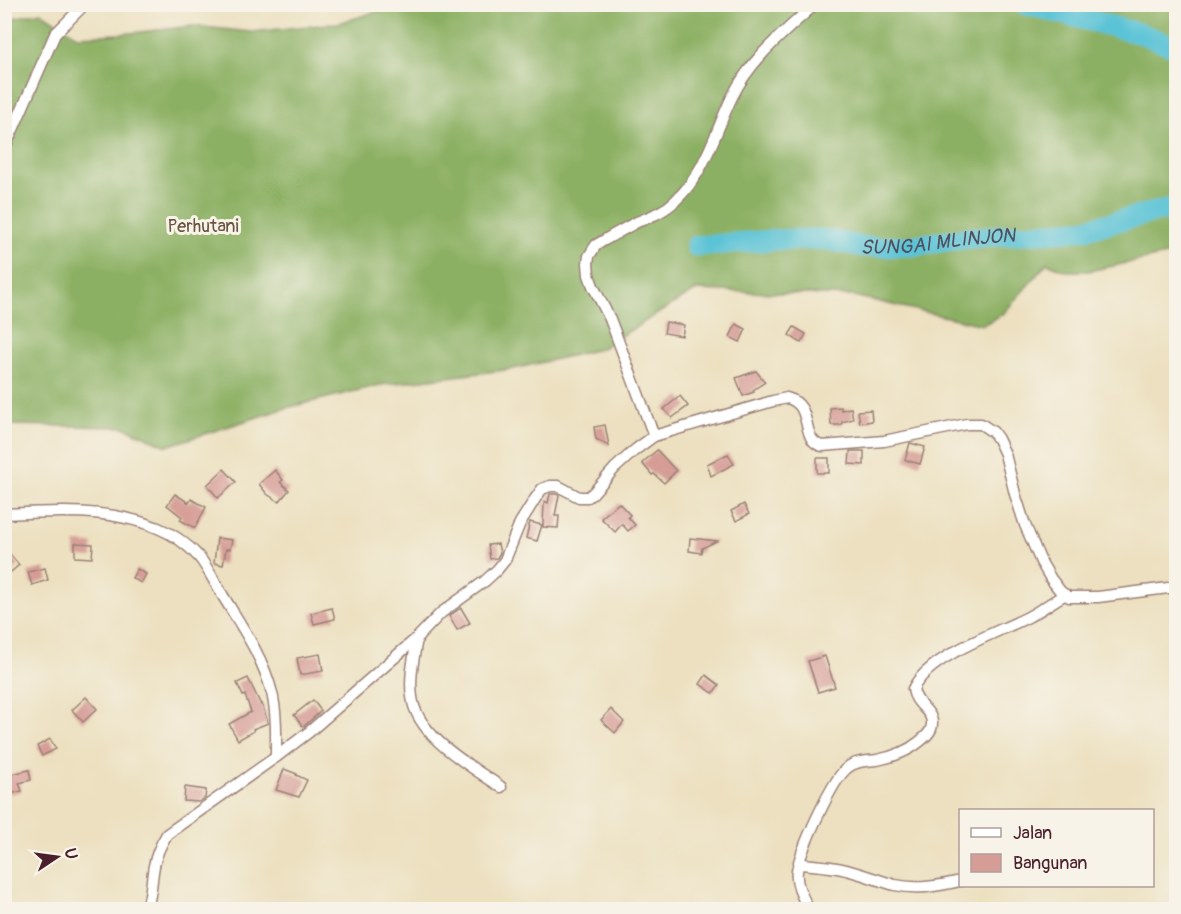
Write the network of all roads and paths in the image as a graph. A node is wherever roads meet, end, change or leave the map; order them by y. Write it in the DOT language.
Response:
graph roads {
  1 [pos="85,4"];
  2 [pos="814,4"];
  3 [pos="4,150"];
  4 [pos="654,436"];
  5 [pos="4,514"];
  6 [pos="1176,587"];
  7 [pos="1064,595"];
  8 [pos="417,638"];
  9 [pos="276,757"];
  10 [pos="501,786"];
  11 [pos="799,864"];
  12 [pos="959,881"];
  13 [pos="4,904"];
  14 [pos="9,909"];
  15 [pos="146,909"];
  16 [pos="809,909"];
  1 -- 3 [label="street"];
  2 -- 4 [label="street"];
  4 -- 7 [label="street"];
  4 -- 8 [label="street"];
  5 -- 9 [label="street"];
  6 -- 7 [label="street"];
  7 -- 11 [label="street"];
  8 -- 9 [label="street"];
  8 -- 10 [label="street"];
  9 -- 15 [label="street"];
  11 -- 12 [label="street"];
  11 -- 16 [label="street"];
  13 -- 14 [label="street"];
}
